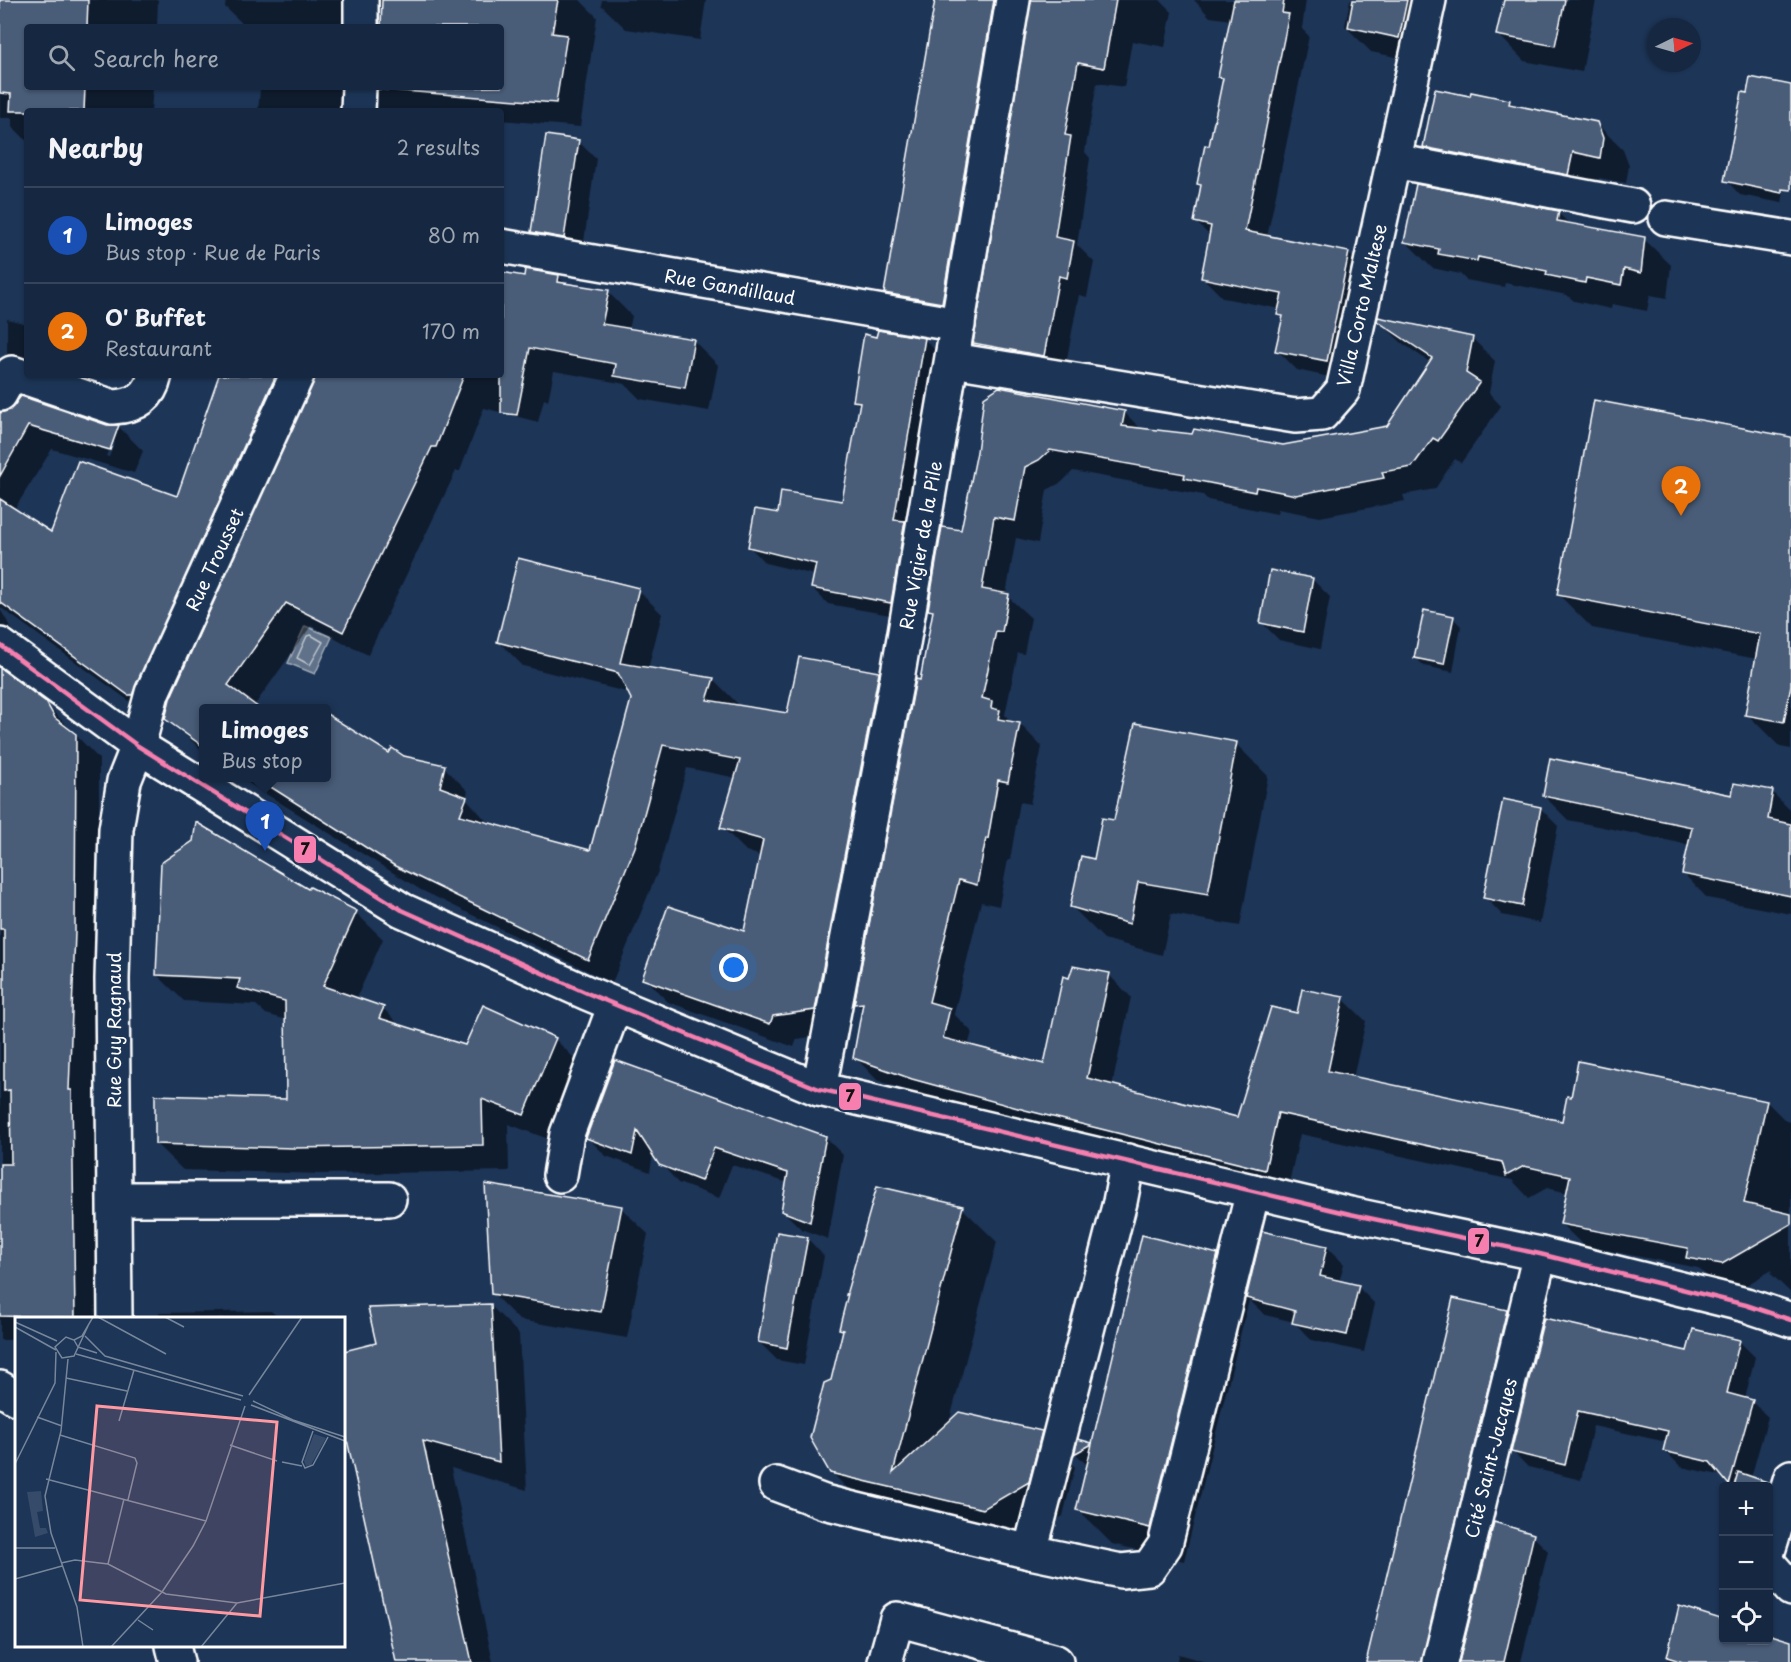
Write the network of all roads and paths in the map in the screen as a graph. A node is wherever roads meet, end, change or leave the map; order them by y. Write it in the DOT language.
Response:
graph roads {
  1 [pos="361,0"];
  2 [pos="1013,0"];
  3 [pos="1429,0"];
  4 [pos="361,24"];
  5 [pos="359,90"];
  6 [pos="358,108"];
  7 [pos="1394,161"];
  8 [pos="1633,206"];
  9 [pos="1666,218"];
  10 [pos="1791,238"];
  11 [pos="504,247"];
  12 [pos="958,325"];
  13 [pos="953,360"];
  14 [pos="24,378"];
  15 [pos="24,378"];
  16 [pos="155,378"];
  17 [pos="296,378"];
  18 [pos="0,394"];
  19 [pos="0,645"];
  20 [pos="138,746"];
  21 [pos="615,1005"];
  22 [pos="819,1089"];
  23 [pos="1128,1161"];
  24 [pos="560,1175"];
  25 [pos="1253,1191"];
  26 [pos="115,1198"];
  27 [pos="389,1199"];
  28 [pos="1540,1254"];
  29 [pos="115,1317"];
  30 [pos="1791,1320"];
  31 [pos="0,1388"];
  32 [pos="15,1397"];
  33 [pos="1791,1477"];
  34 [pos="776,1484"];
  35 [pos="1773,1536"];
  36 [pos="1030,1552"];
  37 [pos="1773,1569"];
  38 [pos="1791,1589"];
  39 [pos="173,1647"];
  40 [pos="177,1662"];
  41 [pos="885,1662"];
  42 [pos="1056,1662"];
  43 [pos="1440,1662"];
  1 -- 4 [label="street"];
  2 -- 12 [label="street, Rue Vigier de la Pile"];
  3 -- 7 [label="street, Villa Corto Maltese"];
  5 -- 6 [label="street"];
  7 -- 8 [label="street"];
  7 -- 13 [label="street, Villa Corto Maltese"];
  9 -- 10 [label="street"];
  11 -- 12 [label="street, Rue Gandillaud"];
  12 -- 13 [label="street, Rue Vigier de la Pile"];
  13 -- 22 [label="street, Rue Vigier de la Pile"];
  14 -- 16 [label="street"];
  15 -- 18 [label="street"];
  17 -- 20 [label="street, Rue Trousset"];
  19 -- 20 [label="street"];
  20 -- 21 [label="street"];
  20 -- 26 [label="street, Rue Guy Ragnaud"];
  21 -- 22 [label="street"];
  21 -- 24 [label="street"];
  22 -- 23 [label="street"];
  23 -- 25 [label="street"];
  23 -- 36 [label="street"];
  25 -- 28 [label="street"];
  25 -- 36 [label="street"];
  26 -- 27 [label="street"];
  26 -- 29 [label="street, Rue Guy Ragnaud"];
  28 -- 30 [label="street"];
  28 -- 43 [label="street, Cité Saint-Jacques"];
  31 -- 32 [label="street"];
  33 -- 35 [label="street"];
  34 -- 36 [label="street"];
  37 -- 38 [label="street"];
  39 -- 40 [label="street"];
  41 -- 42 [label="street"];
}
